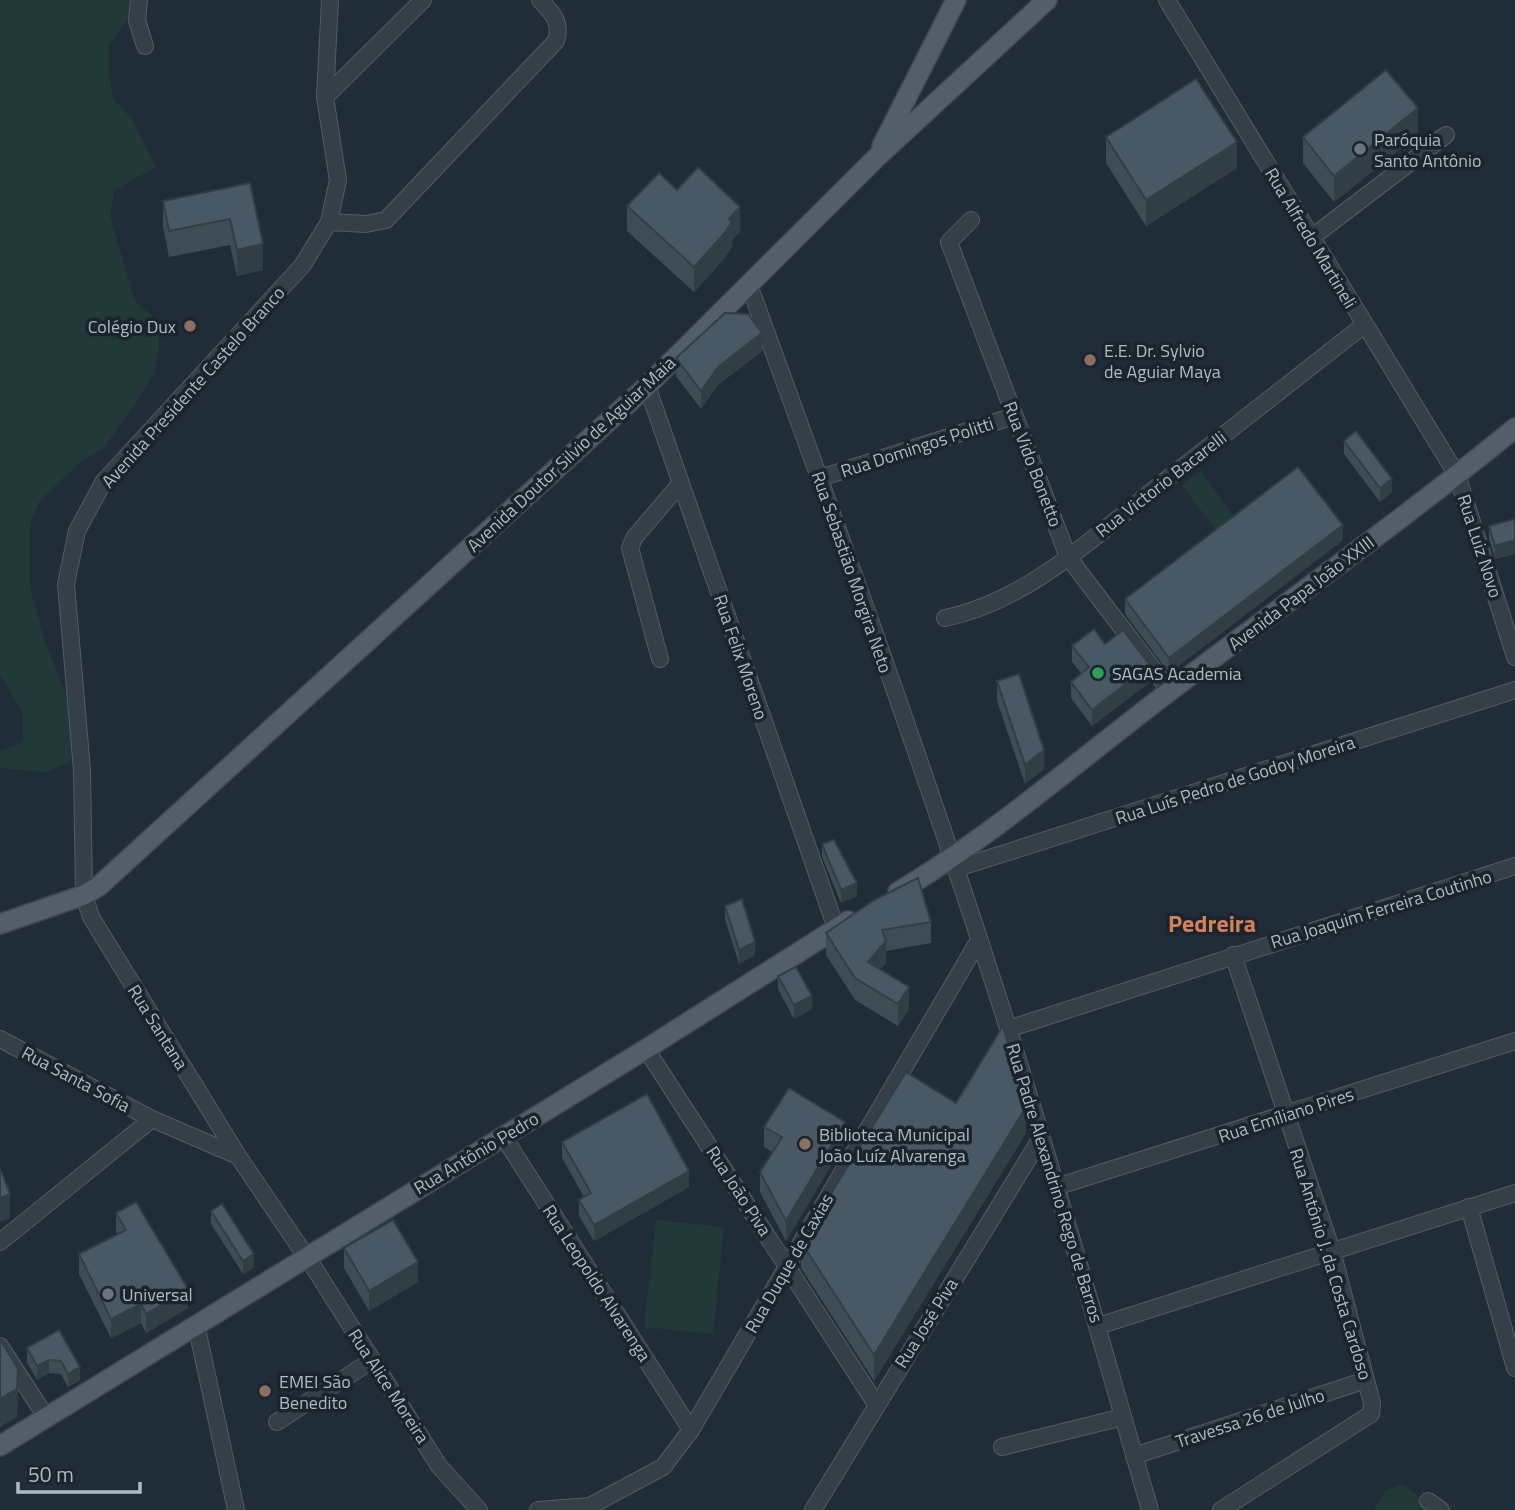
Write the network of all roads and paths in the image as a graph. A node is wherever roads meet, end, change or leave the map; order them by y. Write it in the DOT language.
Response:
graph roads {
  1 [pos="139,0"];
  2 [pos="330,0"];
  3 [pos="423,0"];
  4 [pos="540,0"];
  5 [pos="956,0"];
  6 [pos="1047,0"];
  7 [pos="1167,0"];
  8 [pos="145,46"];
  9 [pos="918,75"];
  10 [pos="941,96"];
  11 [pos="325,97"];
  12 [pos="1446,135"];
  13 [pos="876,158"];
  14 [pos="338,180"];
  15 [pos="971,220"];
  16 [pos="329,222"];
  17 [pos="349,223"];
  18 [pos="1311,238"];
  19 [pos="749,285"];
  20 [pos="1364,325"];
  21 [pos="647,386"];
  22 [pos="1014,416"];
  23 [pos="1515,428"];
  24 [pos="1457,475"];
  25 [pos="820,478"];
  26 [pos="680,484"];
  27 [pos="1068,556"];
  28 [pos="945,618"];
  29 [pos="1515,657"];
  30 [pos="660,659"];
  31 [pos="1515,690"];
  32 [pos="1170,691"];
  33 [pos="953,864"];
  34 [pos="1515,866"];
  35 [pos="84,895"];
  36 [pos="882,901"];
  37 [pos="860,914"];
  38 [pos="0,923"];
  39 [pos="836,928"];
  40 [pos="979,940"];
  41 [pos="1233,955"];
  42 [pos="1008,1030"];
  43 [pos="0,1039"];
  44 [pos="1515,1041"];
  45 [pos="646,1049"];
  46 [pos="1286,1115"];
  47 [pos="152,1119"];
  48 [pos="503,1136"];
  49 [pos="1041,1138"];
  50 [pos="238,1156"];
  51 [pos="1056,1186"];
  52 [pos="1515,1194"];
  53 [pos="1469,1207"];
  54 [pos="0,1242"];
  55 [pos="1332,1251"];
  56 [pos="306,1257"];
  57 [pos="788,1265"];
  58 [pos="196,1324"];
  59 [pos="1098,1326"];
  60 [pos="0,1346"];
  61 [pos="372,1361"];
  62 [pos="1515,1368"];
  63 [pos="1366,1380"];
  64 [pos="876,1404"];
  65 [pos="1123,1417"];
  66 [pos="46,1418"];
  67 [pos="277,1422"];
  68 [pos="691,1430"];
  69 [pos="0,1446"];
  70 [pos="1002,1447"];
  71 [pos="1134,1456"];
  72 [pos="236,1510"];
  73 [pos="479,1510"];
  74 [pos="538,1510"];
  75 [pos="813,1510"];
  76 [pos="1150,1510"];
  77 [pos="1221,1510"];
  1 -- 8 [label="street"];
  2 -- 11 [label="street, Avenida Presidente Castelo Branco"];
  3 -- 11 [label="street"];
  4 -- 17 [label="street"];
  5 -- 9 [label="main road"];
  6 -- 10 [label="main road, Avenida Doutor Silvio de Aguiar Maia"];
  7 -- 18 [label="street, Rua Alfredo Martineli"];
  9 -- 10 [label="main road"];
  9 -- 13 [label="main road"];
  10 -- 13 [label="main road, Avenida Doutor Silvio de Aguiar Maia"];
  11 -- 14 [label="street, Avenida Presidente Castelo Branco"];
  12 -- 18 [label="street"];
  13 -- 19 [label="main road, Avenida Doutor Silvio de Aguiar Maia"];
  14 -- 16 [label="street, Avenida Presidente Castelo Branco"];
  14 -- 17 [label="street, Avenida Presidente Castelo Branco"];
  15 -- 22 [label="street, Rua Vido Bonetto"];
  16 -- 17 [label="street"];
  16 -- 35 [label="street, Avenida Presidente Castelo Branco"];
  18 -- 20 [label="street, Rua Alfredo Martineli"];
  19 -- 21 [label="main road, Avenida Doutor Silvio de Aguiar Maia"];
  19 -- 25 [label="street, Rua Sebastião Morgira Neto"];
  20 -- 24 [label="street, Rua Alfredo Martineli"];
  20 -- 27 [label="street, Rua Victorio Bacarelli"];
  21 -- 26 [label="street, Rua Felix Moreno"];
  21 -- 35 [label="main road, Avenida Doutor Silvio de Aguiar Maia"];
  22 -- 25 [label="street, Rua Domingos Politti"];
  22 -- 27 [label="street, Rua Vido Bonetto"];
  23 -- 24 [label="main road, Avenida Papa João XXIII"];
  24 -- 29 [label="street, Rua Luiz Novo"];
  24 -- 32 [label="main road, Avenida Papa João XXIII"];
  25 -- 33 [label="street, Rua Sebastião Morgira Neto"];
  26 -- 30 [label="street"];
  26 -- 39 [label="street, Rua Felix Moreno"];
  27 -- 28 [label="street, Rua Victorio Bacarelli"];
  27 -- 32 [label="street, Rua Vido Bonetto"];
  31 -- 33 [label="street, Rua Luís Pedro de Godoy Moreira"];
  32 -- 33 [label="main road, Avenida Papa João XXIII"];
  33 -- 36 [label="main road"];
  33 -- 40 [label="street, Rua Padre Alexandrino Rego de Barros"];
  34 -- 41 [label="street, Rua Joaquim Ferreira Coutinho"];
  35 -- 38 [label="main road, Avenida Doutor Silvio de Aguiar Maia"];
  35 -- 50 [label="street, Rua Santana"];
  37 -- 39 [label="main road, Rua Antônio Pedro"];
  39 -- 45 [label="main road, Rua Antônio Pedro"];
  40 -- 42 [label="street, Rua Padre Alexandrino Rego de Barros"];
  40 -- 57 [label="street, Rua Duque de Caxias"];
  41 -- 42 [label="street, Rua Joaquim Ferreira Coutinho"];
  41 -- 46 [label="street, Rua Antônio J. da Costa Cardoso"];
  42 -- 49 [label="street, Rua Padre Alexandrino Rego de Barros"];
  43 -- 47 [label="street, Rua Santa Sofia"];
  44 -- 46 [label="street, Rua Emíliano Pires"];
  45 -- 48 [label="main road, Rua Antônio Pedro"];
  45 -- 57 [label="street, Rua João Piva"];
  46 -- 51 [label="street, Rua Emíliano Pires"];
  46 -- 55 [label="street, Rua Antônio J. da Costa Cardoso"];
  47 -- 50 [label="street, Rua Santa Sofia"];
  47 -- 54 [label="street"];
  48 -- 56 [label="main road, Rua Antônio Pedro"];
  48 -- 68 [label="street, Rua Leopoldo Alvarenga"];
  49 -- 51 [label="street, Rua Padre Alexandrino Rego de Barros"];
  49 -- 64 [label="street, Rua José Piva"];
  50 -- 56 [label="street, Rua Santana"];
  51 -- 59 [label="street, Rua Padre Alexandrino Rego de Barros"];
  52 -- 53 [label="street"];
  53 -- 55 [label="street"];
  53 -- 62 [label="street"];
  55 -- 59 [label="street"];
  55 -- 63 [label="street, Rua Antônio J. da Costa Cardoso"];
  56 -- 58 [label="main road, Rua Antônio Pedro"];
  56 -- 61 [label="street, Rua Alice Moreira"];
  57 -- 64 [label="street, Rua João Piva"];
  57 -- 68 [label="street, Rua Duque de Caxias"];
  58 -- 66 [label="main road, Rua Antônio Pedro"];
  58 -- 72 [label="street"];
  59 -- 65 [label="street, Rua Padre Alexandrino Rego de Barros"];
  60 -- 66 [label="street"];
  61 -- 67 [label="street"];
  61 -- 73 [label="street, Rua Alice Moreira"];
  63 -- 71 [label="street, Travessa 26 de Julho"];
  63 -- 77 [label="street, Rua Antônio J. da Costa Cardoso"];
  64 -- 75 [label="street, Rua José Piva"];
  65 -- 70 [label="street"];
  65 -- 71 [label="street, Rua Padre Alexandrino Rego de Barros"];
  66 -- 69 [label="main road, Rua Antônio Pedro"];
  68 -- 74 [label="street, Rua Duque de Caxias"];
  71 -- 76 [label="street, Rua Padre Alexandrino Rego de Barros"];
}
